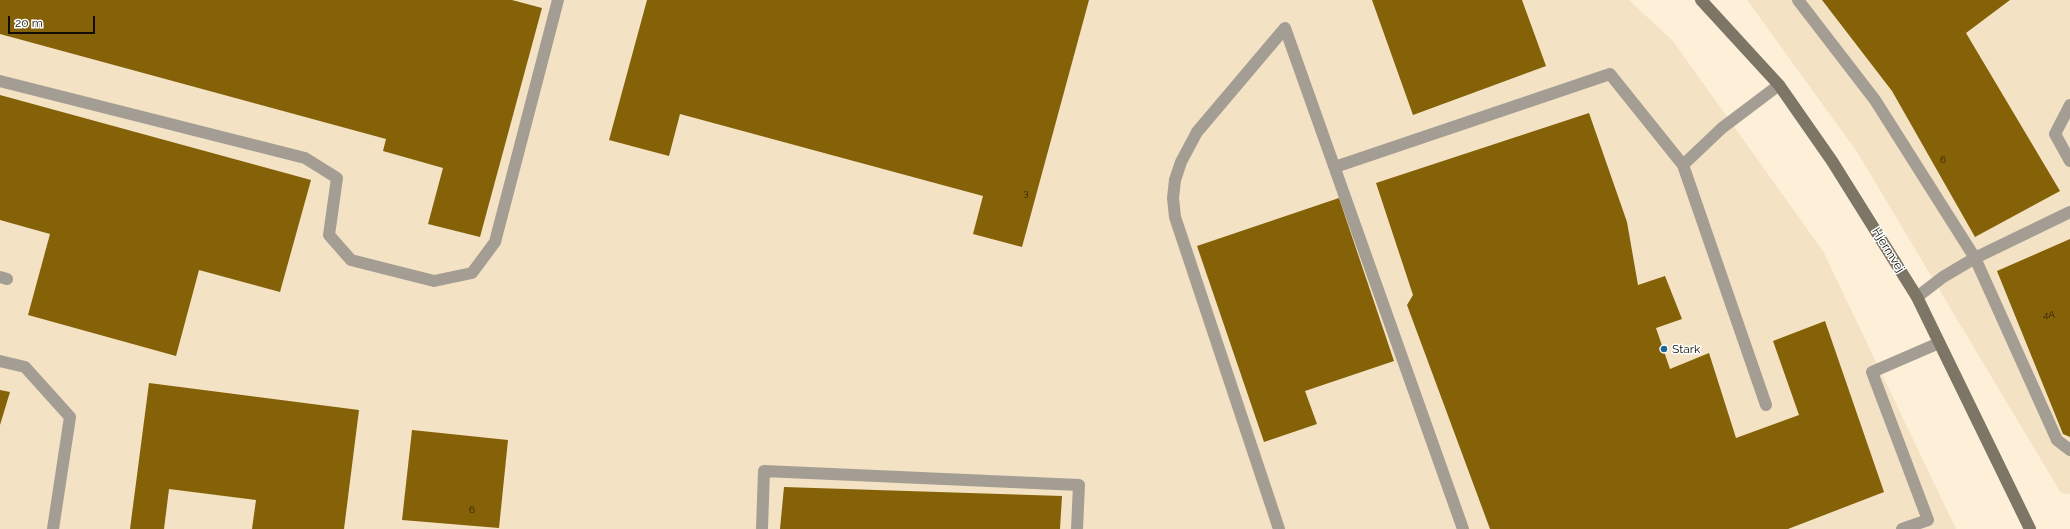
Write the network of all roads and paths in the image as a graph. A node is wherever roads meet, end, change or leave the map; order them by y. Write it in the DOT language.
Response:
graph roads {
  1 [pos="558,0"];
  2 [pos="1702,0"];
  3 [pos="1798,0"];
  4 [pos="0,82"];
  5 [pos="1779,85"];
  6 [pos="2070,105"];
  7 [pos="2070,160"];
  8 [pos="1683,165"];
  9 [pos="1335,167"];
  10 [pos="2070,212"];
  11 [pos="1975,258"];
  12 [pos="1917,297"];
  13 [pos="1939,343"];
  14 [pos="0,361"];
  15 [pos="1766,405"];
  16 [pos="2070,450"];
  17 [pos="53,529"];
  18 [pos="762,529"];
  19 [pos="1077,529"];
  20 [pos="1279,529"];
  21 [pos="1463,529"];
  22 [pos="1902,529"];
  23 [pos="2030,529"];
  1 -- 4 [label="lane"];
  2 -- 5 [label="street, Hjermvej"];
  3 -- 11 [label="lane"];
  5 -- 8 [label="lane"];
  5 -- 12 [label="street, Hjermvej"];
  6 -- 7 [label="lane"];
  8 -- 9 [label="lane"];
  8 -- 15 [label="lane"];
  9 -- 20 [label="lane"];
  9 -- 21 [label="lane"];
  10 -- 11 [label="lane"];
  11 -- 12 [label="lane"];
  11 -- 16 [label="lane"];
  12 -- 13 [label="street, Hjermvej"];
  13 -- 22 [label="lane"];
  13 -- 23 [label="street, Hjermvej"];
  14 -- 17 [label="lane"];
  18 -- 19 [label="lane"];
}
